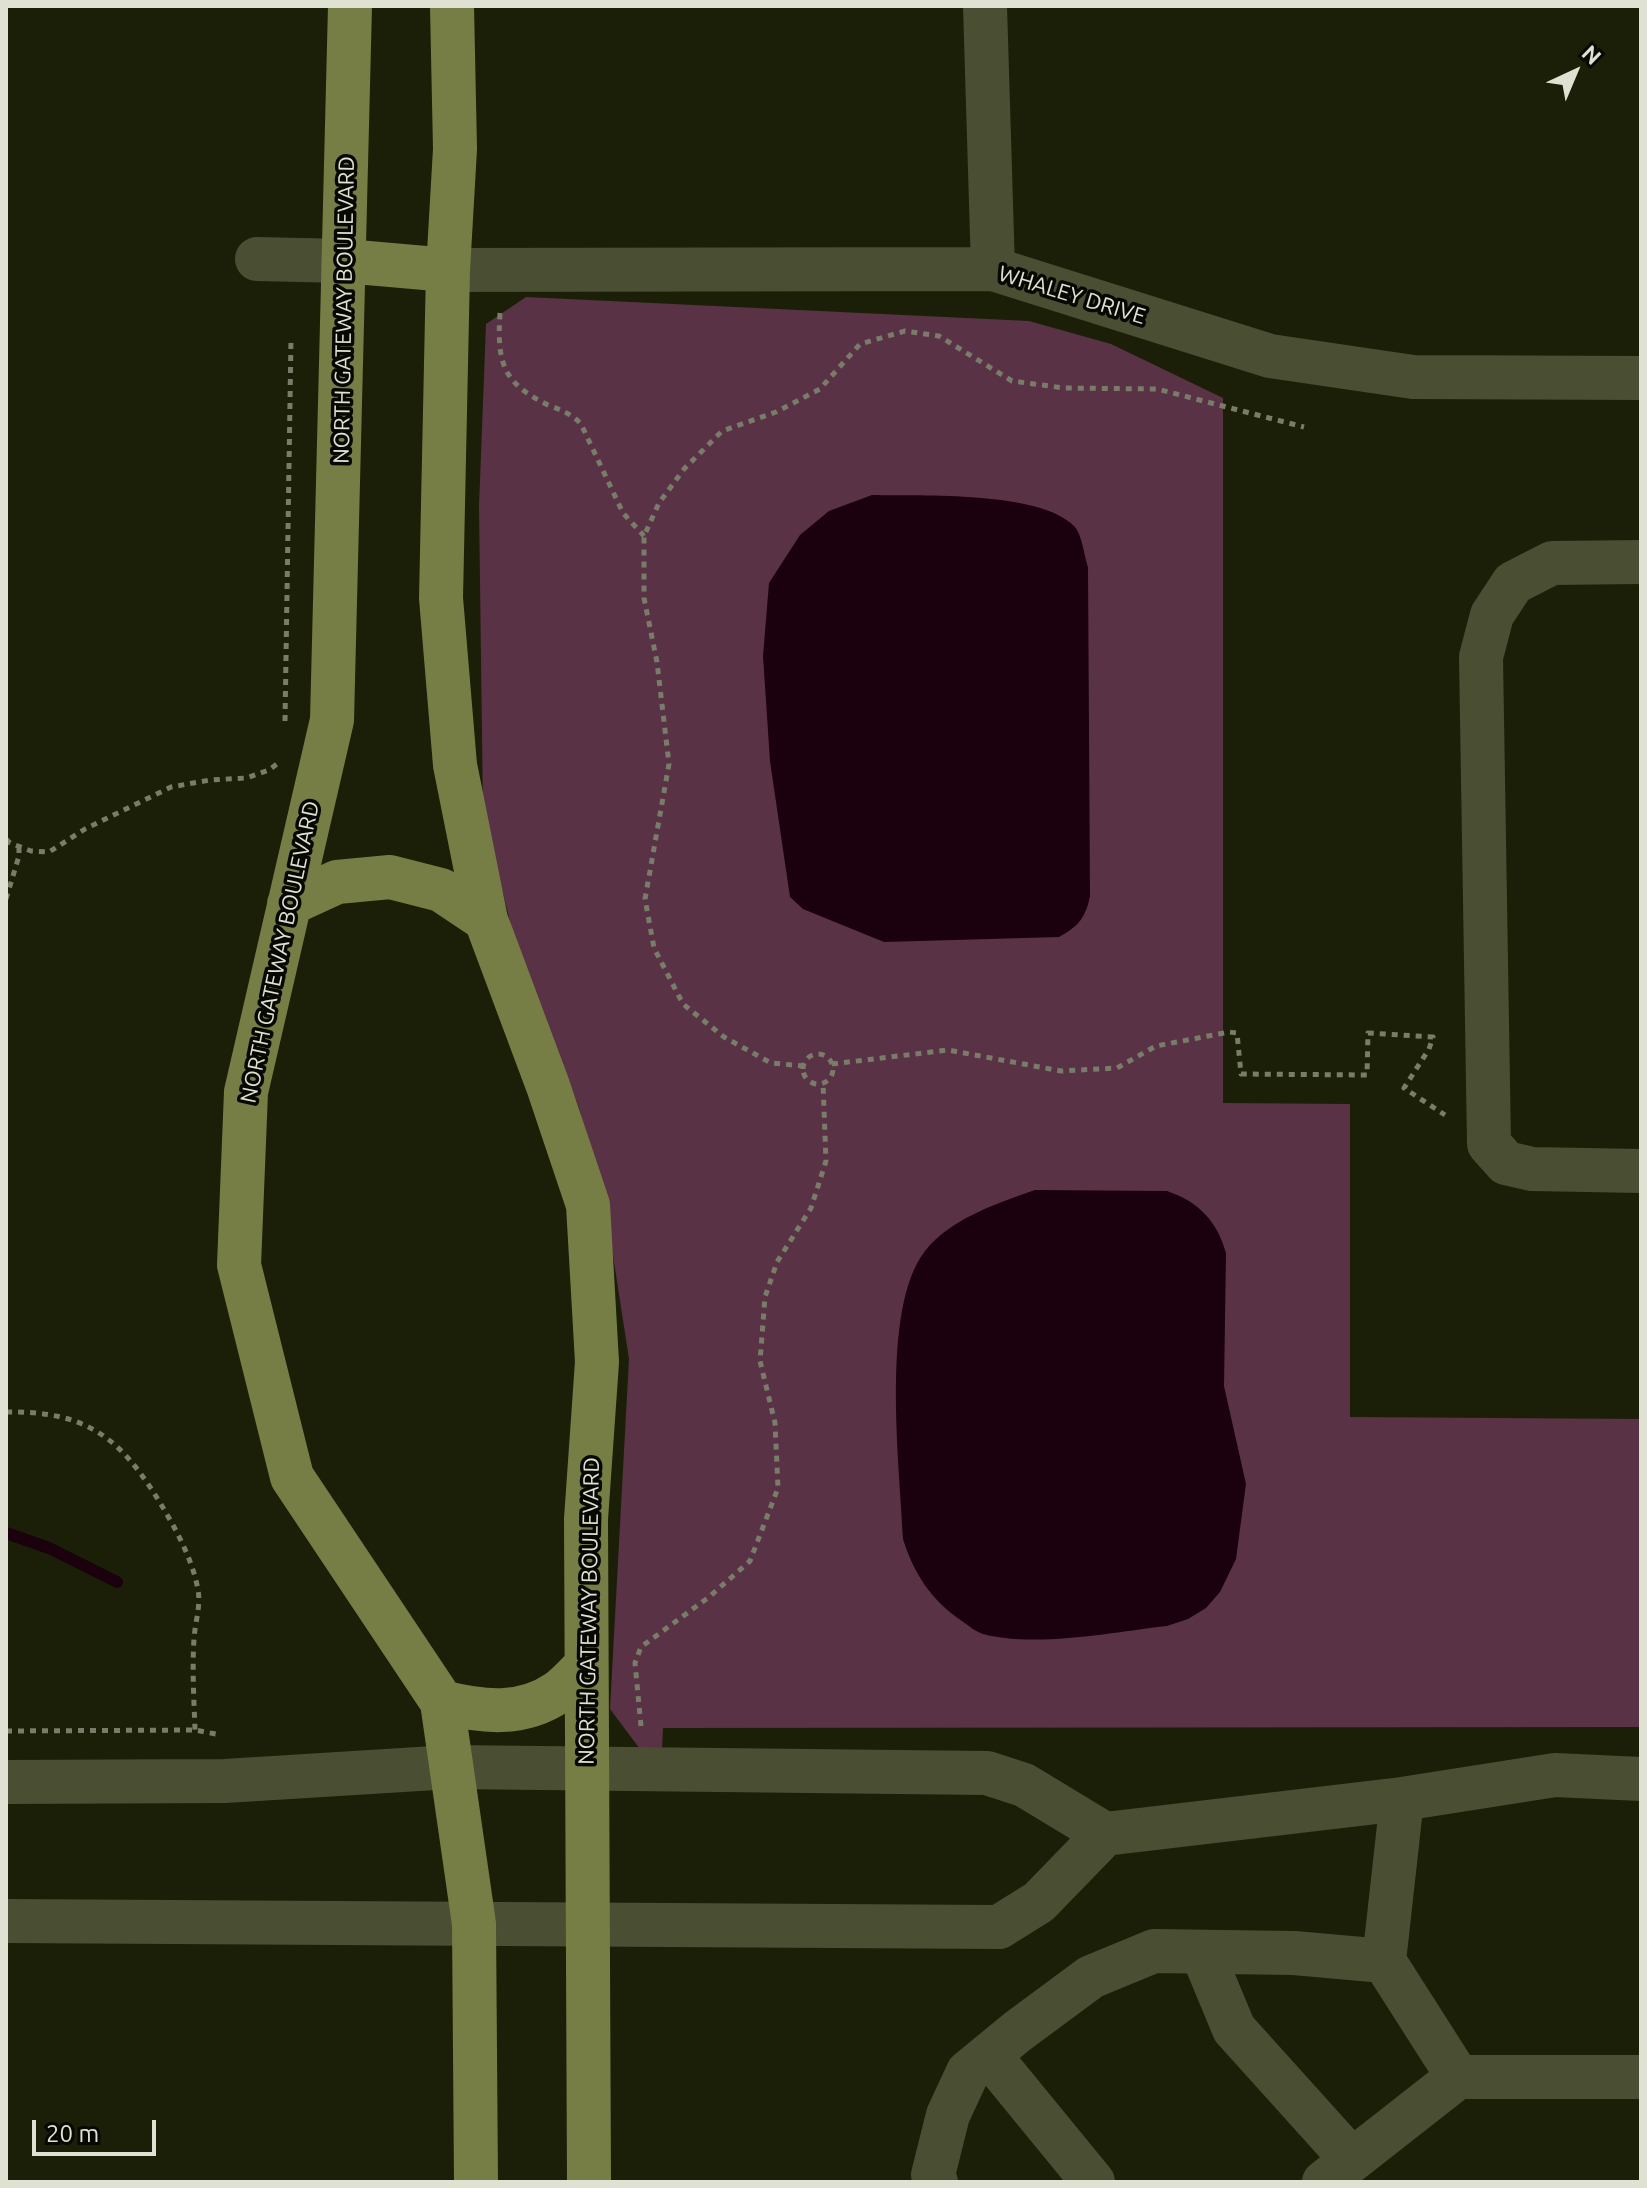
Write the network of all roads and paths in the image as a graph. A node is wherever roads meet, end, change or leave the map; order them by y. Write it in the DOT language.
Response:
graph roads {
  1 [pos="350,6"];
  2 [pos="452,6"];
  3 [pos="985,6"];
  4 [pos="257,259"];
  5 [pos="345,261"];
  6 [pos="993,269"];
  7 [pos="448,270"];
  8 [pos="502,270"];
  9 [pos="291,338"];
  10 [pos="1641,378"];
  11 [pos="1304,427"];
  12 [pos="644,536"];
  13 [pos="1641,562"];
  14 [pos="285,724"];
  15 [pos="283,759"];
  16 [pos="6,839"];
  17 [pos="19,847"];
  18 [pos="6,899"];
  19 [pos="289,904"];
  20 [pos="486,920"];
  21 [pos="832,1064"];
  22 [pos="804,1066"];
  23 [pos="823,1083"];
  24 [pos="1490,1116"];
  25 [pos="1641,1171"];
  26 [pos="6,1412"];
  27 [pos="586,1666"];
  28 [pos="442,1702"];
  29 [pos="195,1730"];
  30 [pos="451,1767"];
  31 [pos="607,1769"];
  32 [pos="1641,1779"];
  33 [pos="6,1782"];
  34 [pos="1402,1799"];
  35 [pos="1105,1834"];
  36 [pos="6,1921"];
  37 [pos="474,1924"];
  38 [pos="588,1925"];
  39 [pos="1202,1952"];
  40 [pos="1384,1961"];
  41 [pos="989,2055"];
  42 [pos="1458,2077"];
  43 [pos="1641,2077"];
  44 [pos="1338,2171"];
  45 [pos="476,2182"];
  46 [pos="589,2182"];
  47 [pos="936,2182"];
  48 [pos="1093,2182"];
  1 -- 5 [label="main road, NORTH GATEWAY BOULEVARD"];
  2 -- 7 [label="main road, NORTH GATEWAY BOULEVARD"];
  3 -- 6 [label="street"];
  4 -- 5 [label="street"];
  5 -- 7 [label="main road"];
  5 -- 19 [label="main road, NORTH GATEWAY BOULEVARD"];
  6 -- 8 [label="street, WHALEY DRIVE"];
  6 -- 10 [label="street, WHALEY DRIVE"];
  7 -- 8 [label="street, WHALEY DRIVE"];
  7 -- 20 [label="main road, NORTH GATEWAY BOULEVARD"];
  8 -- 12 [label="path"];
  9 -- 14 [label="path"];
  11 -- 12 [label="path"];
  12 -- 22 [label="path"];
  13 -- 24 [label="street"];
  15 -- 17 [label="path"];
  16 -- 17 [label="path"];
  17 -- 18 [label="path"];
  19 -- 20 [label="main road"];
  19 -- 28 [label="main road, NORTH GATEWAY BOULEVARD"];
  20 -- 27 [label="main road, NORTH GATEWAY BOULEVARD"];
  21 -- 22 [label="path"];
  21 -- 23 [label="path"];
  21 -- 24 [label="path"];
  22 -- 23 [label="path"];
  23 -- 31 [label="path"];
  24 -- 25 [label="street"];
  26 -- 29 [label="path"];
  27 -- 28 [label="main road"];
  27 -- 31 [label="main road, NORTH GATEWAY BOULEVARD"];
  28 -- 30 [label="main road, NORTH GATEWAY BOULEVARD"];
  30 -- 31 [label="street"];
  30 -- 33 [label="street"];
  30 -- 37 [label="main road, NORTH GATEWAY BOULEVARD"];
  31 -- 35 [label="street"];
  31 -- 38 [label="main road, NORTH GATEWAY BOULEVARD"];
  32 -- 34 [label="street"];
  34 -- 35 [label="street"];
  34 -- 40 [label="street"];
  35 -- 38 [label="street"];
  36 -- 37 [label="street"];
  37 -- 38 [label="street"];
  37 -- 45 [label="main road, NORTH GATEWAY BOULEVARD"];
  38 -- 46 [label="main road, NORTH GATEWAY BOULEVARD"];
  39 -- 40 [label="street"];
  39 -- 41 [label="street"];
  39 -- 44 [label="street"];
  40 -- 42 [label="street"];
  41 -- 47 [label="street"];
  41 -- 48 [label="street"];
  42 -- 43 [label="street"];
  42 -- 44 [label="street"];
}
